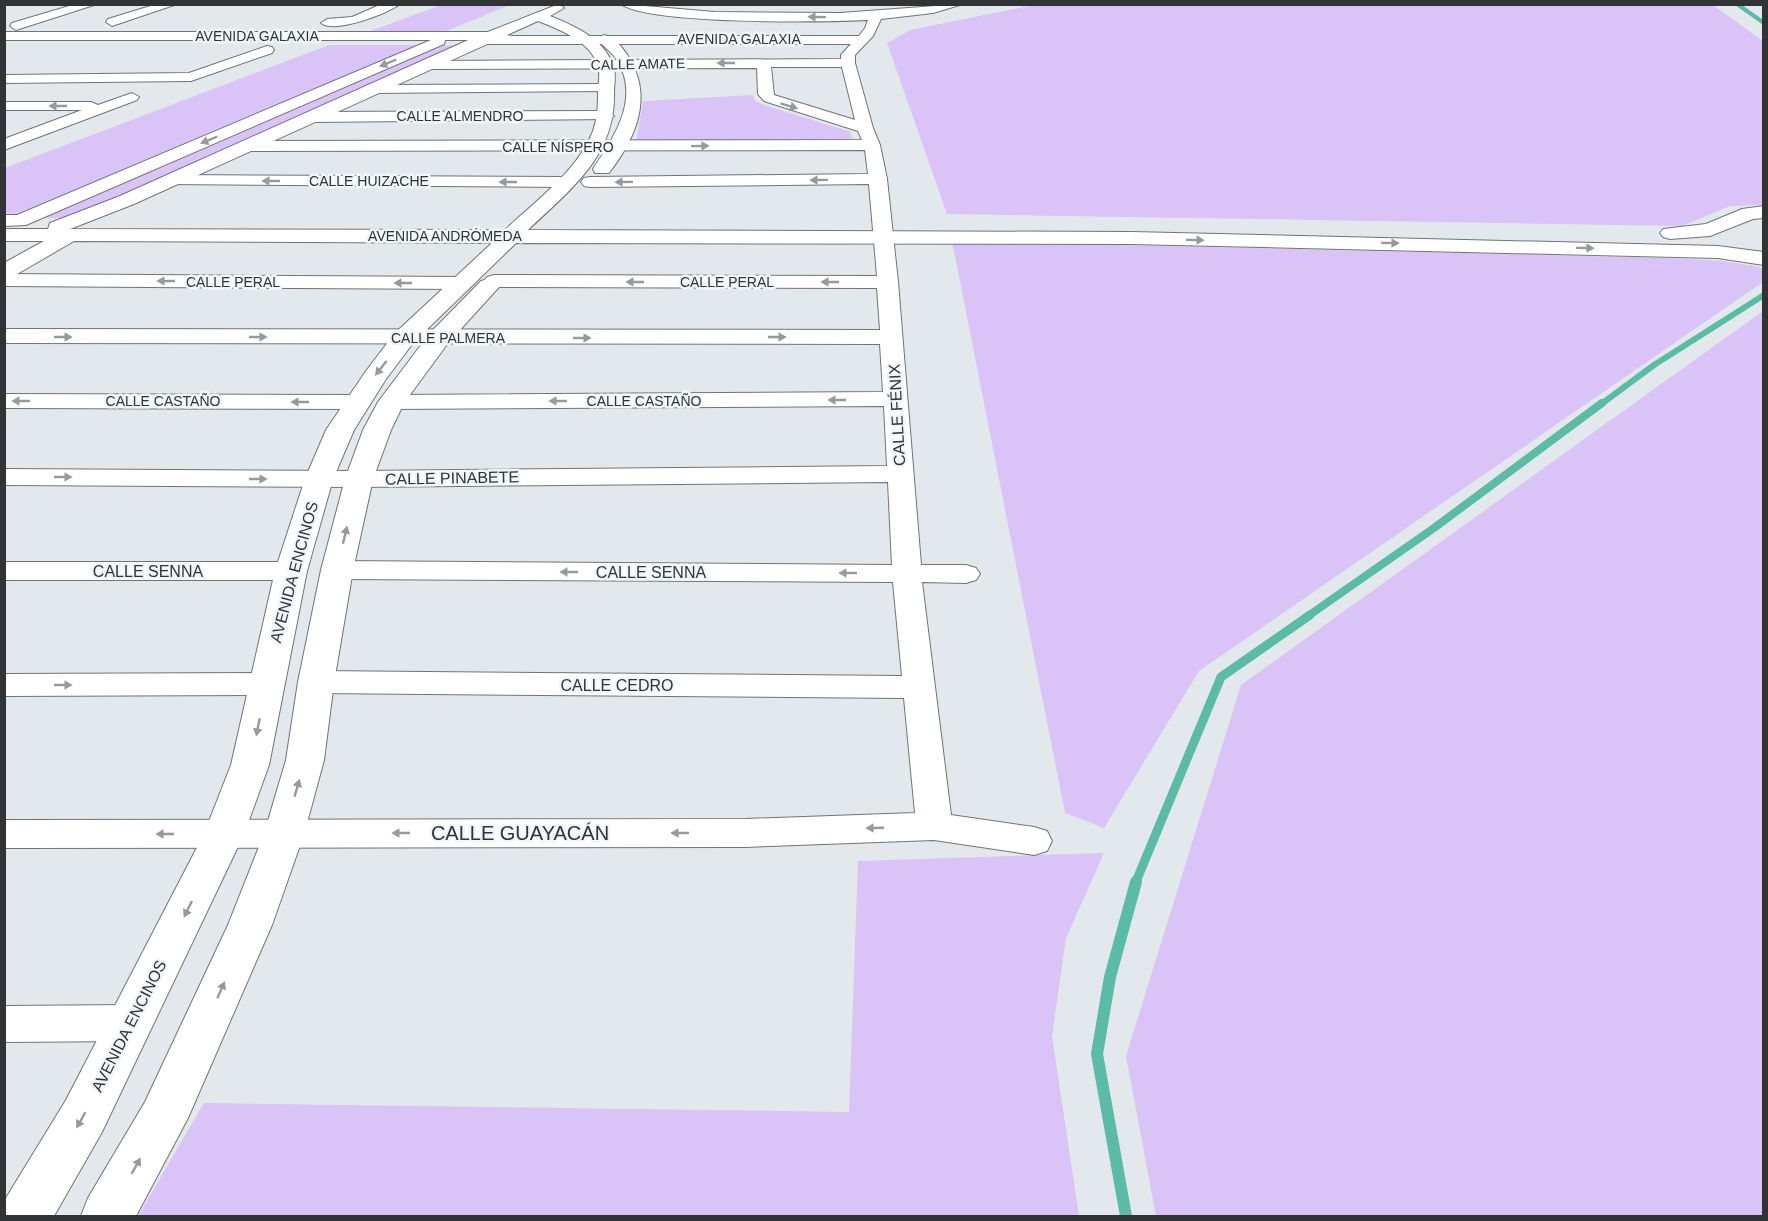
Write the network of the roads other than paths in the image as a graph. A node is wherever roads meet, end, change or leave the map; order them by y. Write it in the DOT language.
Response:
graph roads {
  1 [pos="91,4"];
  2 [pos="171,4"];
  3 [pos="353,4"];
  4 [pos="627,4"];
  5 [pos="957,4"];
  6 [pos="394,5"];
  7 [pos="546,9"];
  8 [pos="875,18"];
  9 [pos="4,24"];
  10 [pos="22,24"];
  11 [pos="4,29"];
  12 [pos="4,36"];
  13 [pos="447,38"];
  14 [pos="485,38"];
  15 [pos="861,40"];
  16 [pos="4,41"];
  17 [pos="267,50"];
  18 [pos="202,56"];
  19 [pos="249,56"];
  20 [pos="764,63"];
  21 [pos="848,63"];
  22 [pos="429,65"];
  23 [pos="605,68"];
  24 [pos="4,79"];
  25 [pos="374,89"];
  26 [pos="132,97"];
  27 [pos="4,106"];
  28 [pos="112,106"];
  29 [pos="313,117"];
  30 [pos="868,136"];
  31 [pos="4,137"];
  32 [pos="27,137"];
  33 [pos="4,145"];
  34 [pos="245,146"];
  35 [pos="608,147"];
  36 [pos="878,179"];
  37 [pos="171,180"];
  38 [pos="579,182"];
  39 [pos="127,200"];
  40 [pos="1764,212"];
  41 [pos="98,221"];
  42 [pos="15,228"];
  43 [pos="73,228"];
  44 [pos="531,229"];
  45 [pos="884,230"];
  46 [pos="1710,230"];
  47 [pos="4,245"];
  48 [pos="1738,254"];
  49 [pos="1764,259"];
  50 [pos="4,272"];
  51 [pos="4,280"];
  52 [pos="494,281"];
  53 [pos="888,282"];
  54 [pos="462,283"];
  55 [pos="4,336"];
  56 [pos="892,337"];
  57 [pos="404,338"];
  58 [pos="439,338"];
  59 [pos="896,399"];
  60 [pos="4,401"];
  61 [pos="358,402"];
  62 [pos="392,402"];
  63 [pos="900,474"];
  64 [pos="4,477"];
  65 [pos="319,479"];
  66 [pos="359,479"];
  67 [pos="337,570"];
  68 [pos="4,571"];
  69 [pos="291,571"];
  70 [pos="907,574"];
  71 [pos="966,574"];
  72 [pos="316,682"];
  73 [pos="266,684"];
  74 [pos="4,685"];
  75 [pos="918,687"];
  76 [pos="934,826"];
  77 [pos="4,834"];
  78 [pos="224,834"];
  79 [pos="284,834"];
  80 [pos="1034,841"];
  81 [pos="130,1023"];
  82 [pos="4,1024"];
  83 [pos="25,1216"];
  84 [pos="107,1216"];
  1 -- 10 [label="street"];
  2 -- 6 [label="street"];
  3 -- 6 [label="street"];
  8 -- 4 [label="street, one-way"];
  5 -- 8 [label="street"];
  7 -- 13 [label="street"];
  7 -- 14 [label="street"];
  7 -- 23 [label="street"];
  8 -- 15 [label="street"];
  9 -- 10 [label="street"];
  10 -- 11 [label="street"];
  12 -- 13 [label="street, AVENIDA GALAXIA"];
  13 -- 14 [label="street, AVENIDA GALAXIA"];
  13 -- 16 [label="street, AVENIDA GALAXIA"];
  13 -- 42 [label="street, one-way"];
  14 -- 22 [label="street"];
  14 -- 23 [label="street, AVENIDA GALAXIA"];
  15 -- 21 [label="street"];
  15 -- 23 [label="street, AVENIDA GALAXIA"];
  17 -- 19 [label="street"];
  18 -- 19 [label="street"];
  19 -- 24 [label="street"];
  20 -- 21 [label="street, CALLE AMATE"];
  20 -- 23 [label="street, CALLE AMATE, one-way"];
  20 -- 30 [label="street, one-way"];
  21 -- 30 [label="street, CALLE FÉNIX"];
  22 -- 23 [label="street, CALLE AMATE"];
  22 -- 25 [label="street"];
  23 -- 25 [label="street"];
  23 -- 29 [label="street, CALLE ALMENDRO"];
  23 -- 35 [label="street, AVENIDA ENCINOS"];
  23 -- 35 [label="street, AVENIDA ENCINOS"];
  25 -- 29 [label="street"];
  26 -- 28 [label="street"];
  28 -- 27 [label="street, one-way"];
  28 -- 32 [label="street"];
  29 -- 34 [label="street"];
  35 -- 30 [label="street, CALLE NÍSPERO, one-way"];
  30 -- 36 [label="street, CALLE FÉNIX"];
  31 -- 32 [label="street"];
  32 -- 33 [label="street"];
  34 -- 35 [label="street, CALLE NÍSPERO"];
  34 -- 37 [label="street"];
  35 -- 38 [label="street, AVENIDA ENCINOS"];
  36 -- 38 [label="street, CALLE HUIZACHE, one-way"];
  36 -- 45 [label="street, CALLE FÉNIX"];
  38 -- 37 [label="street, CALLE HUIZACHE, one-way"];
  37 -- 39 [label="street"];
  38 -- 44 [label="street, AVENIDA ENCINOS"];
  39 -- 41 [label="street"];
  39 -- 43 [label="street"];
  40 -- 46 [label="street"];
  41 -- 43 [label="street, AVENIDA ANDRÓMEDA"];
  41 -- 44 [label="street, AVENIDA ANDRÓMEDA"];
  42 -- 43 [label="street, AVENIDA ANDRÓMEDA"];
  42 -- 47 [label="street, AVENIDA ANDRÓMEDA"];
  43 -- 44 [label="street, AVENIDA ANDRÓMEDA"];
  43 -- 50 [label="street"];
  44 -- 45 [label="street, AVENIDA ANDRÓMEDA"];
  44 -- 52 [label="street, AVENIDA ENCINOS"];
  44 -- 54 [label="street, AVENIDA ENCINOS"];
  45 -- 46 [label="street"];
  45 -- 48 [label="street, one-way"];
  45 -- 53 [label="street, CALLE FÉNIX"];
  46 -- 48 [label="street"];
  48 -- 49 [label="street"];
  54 -- 51 [label="street, CALLE PERAL, one-way"];
  53 -- 52 [label="street, CALLE PERAL, one-way"];
  52 -- 58 [label="street, AVENIDA ENCINOS"];
  53 -- 56 [label="street, CALLE FÉNIX"];
  54 -- 57 [label="street, AVENIDA ENCINOS"];
  55 -- 57 [label="street, CALLE PALMERA, one-way"];
  58 -- 56 [label="street, CALLE PALMERA, one-way"];
  56 -- 59 [label="street, CALLE FÉNIX"];
  57 -- 58 [label="street, CALLE PALMERA"];
  57 -- 61 [label="street, AVENIDA ENCINOS, one-way"];
  58 -- 62 [label="street, AVENIDA ENCINOS"];
  59 -- 62 [label="street, CALLE CASTAÑO, one-way"];
  59 -- 63 [label="street, CALLE FÉNIX"];
  61 -- 60 [label="street, CALLE CASTAÑO, one-way"];
  61 -- 65 [label="street, AVENIDA ENCINOS"];
  62 -- 66 [label="street, AVENIDA ENCINOS"];
  63 -- 66 [label="street, CALLE PINABETE"];
  63 -- 70 [label="street, CALLE FÉNIX"];
  64 -- 65 [label="street, CALLE PINABETE, one-way"];
  65 -- 66 [label="street, CALLE PINABETE"];
  65 -- 69 [label="street, AVENIDA ENCINOS"];
  67 -- 66 [label="street, AVENIDA ENCINOS, one-way"];
  70 -- 67 [label="street, CALLE SENNA, one-way"];
  67 -- 72 [label="street, AVENIDA ENCINOS"];
  68 -- 69 [label="street, CALLE SENNA"];
  69 -- 73 [label="street, AVENIDA ENCINOS"];
  70 -- 71 [label="street, CALLE SENNA"];
  70 -- 75 [label="street, CALLE FÉNIX"];
  72 -- 75 [label="street, CALLE CEDRO"];
  79 -- 72 [label="street, AVENIDA ENCINOS, one-way"];
  74 -- 73 [label="street, one-way"];
  73 -- 78 [label="street, AVENIDA ENCINOS, one-way"];
  75 -- 76 [label="street, CALLE FÉNIX"];
  76 -- 79 [label="street, CALLE GUAYACÁN, one-way"];
  76 -- 80 [label="street, CALLE GUAYACÁN"];
  78 -- 77 [label="street, CALLE GUAYACÁN, one-way"];
  78 -- 79 [label="street, CALLE GUAYACÁN"];
  78 -- 81 [label="street, AVENIDA ENCINOS, one-way"];
  84 -- 79 [label="street, AVENIDA ENCINOS, one-way"];
  81 -- 82 [label="street"];
  81 -- 83 [label="street, AVENIDA ENCINOS, one-way"];
}
